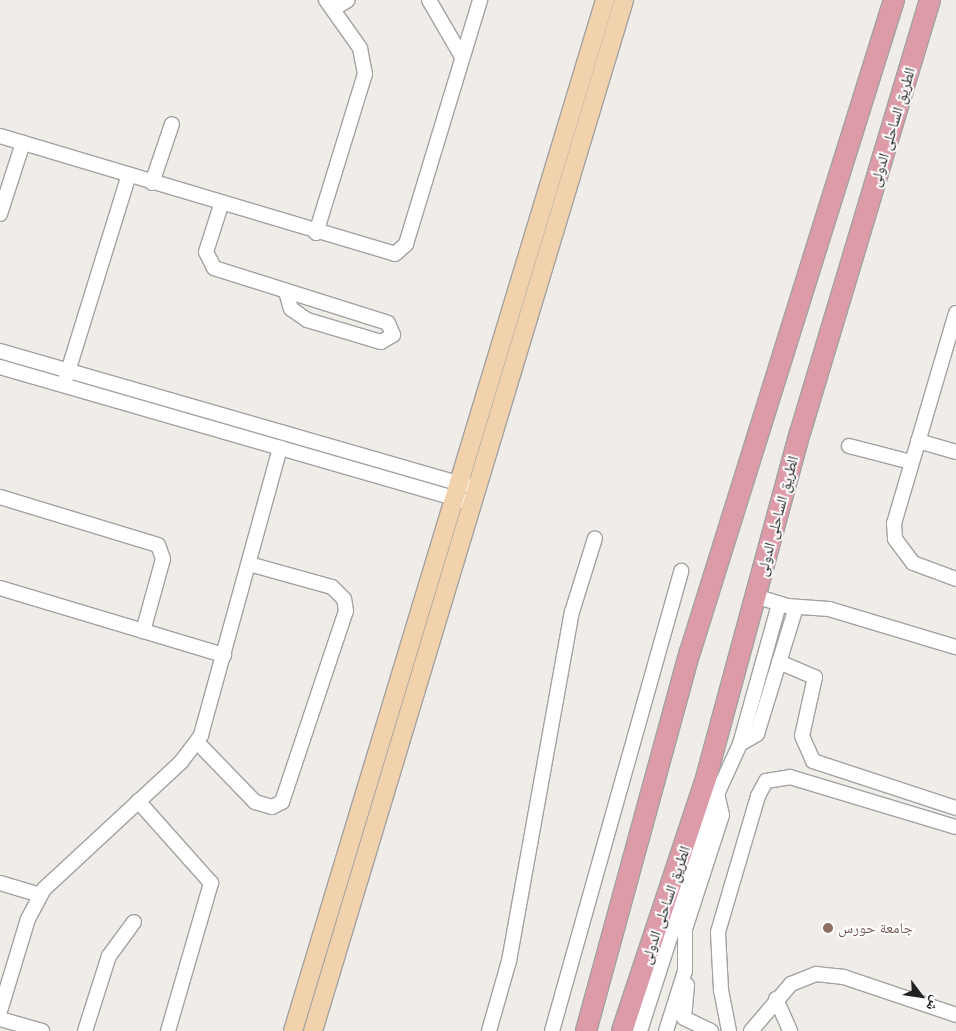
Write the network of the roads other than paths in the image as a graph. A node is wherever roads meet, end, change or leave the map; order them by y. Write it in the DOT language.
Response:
graph roads {
  1 [pos="348,0"];
  2 [pos="429,0"];
  3 [pos="480,0"];
  4 [pos="604,0"];
  5 [pos="624,0"];
  6 [pos="894,0"];
  7 [pos="930,0"];
  8 [pos="330,5"];
  9 [pos="462,57"];
  10 [pos="172,124"];
  11 [pos="0,136"];
  12 [pos="23,143"];
  13 [pos="129,176"];
  14 [pos="152,183"];
  15 [pos="221,205"];
  16 [pos="0,214"];
  17 [pos="316,233"];
  18 [pos="286,291"];
  19 [pos="956,313"];
  20 [pos="0,351"];
  21 [pos="0,367"];
  22 [pos="68,370"];
  23 [pos="63,386"];
  24 [pos="918,441"];
  25 [pos="849,446"];
  26 [pos="280,448"];
  27 [pos="956,452"];
  28 [pos="911,462"];
  29 [pos="458,491"];
  30 [pos="0,497"];
  31 [pos="476,497"];
  32 [pos="595,538"];
  33 [pos="249,564"];
  34 [pos="681,571"];
  35 [pos="956,579"];
  36 [pos="0,588"];
  37 [pos="755,596"];
  38 [pos="779,604"];
  39 [pos="796,607"];
  40 [pos="143,631"];
  41 [pos="956,646"];
  42 [pos="224,655"];
  43 [pos="779,662"];
  44 [pos="197,742"];
  45 [pos="740,744"];
  46 [pos="717,793"];
  47 [pos="138,801"];
  48 [pos="956,808"];
  49 [pos="956,827"];
  50 [pos="0,883"];
  51 [pos="40,895"];
  52 [pos="134,922"];
  53 [pos="685,965"];
  54 [pos="776,998"];
  55 [pos="0,1011"];
  56 [pos="956,1014"];
  57 [pos="0,1019"];
  58 [pos="42,1031"];
  59 [pos="85,1031"];
  60 [pos="168,1031"];
  61 [pos="293,1031"];
  62 [pos="313,1031"];
  63 [pos="489,1031"];
  64 [pos="552,1031"];
  65 [pos="586,1031"];
  66 [pos="622,1031"];
  67 [pos="640,1031"];
  68 [pos="666,1031"];
  69 [pos="711,1031"];
  70 [pos="729,1031"];
  71 [pos="751,1031"];
  72 [pos="790,1031"];
  1 -- 8 [label="street"];
  2 -- 9 [label="street"];
  3 -- 9 [label="street"];
  4 -- 29 [label="main road"];
  5 -- 31 [label="main road"];
  6 -- 65 [label="highway"];
  7 -- 37 [label="highway, الطريق الساحلى الدولى"];
  8 -- 17 [label="street"];
  9 -- 17 [label="street"];
  10 -- 14 [label="street"];
  11 -- 12 [label="street"];
  12 -- 13 [label="street"];
  12 -- 16 [label="street"];
  13 -- 14 [label="street"];
  13 -- 22 [label="street"];
  14 -- 15 [label="street"];
  15 -- 17 [label="street"];
  15 -- 18 [label="street"];
  18 -- 18 [label="street"];
  19 -- 24 [label="street"];
  20 -- 22 [label="street"];
  21 -- 23 [label="street"];
  22 -- 23 [label="street"];
  22 -- 29 [label="street"];
  23 -- 26 [label="street"];
  24 -- 27 [label="street"];
  24 -- 28 [label="street"];
  25 -- 28 [label="street"];
  26 -- 29 [label="street"];
  26 -- 33 [label="street"];
  28 -- 35 [label="street"];
  29 -- 31 [label="street"];
  29 -- 61 [label="main road"];
  30 -- 40 [label="street"];
  31 -- 62 [label="main road"];
  32 -- 63 [label="street"];
  33 -- 42 [label="street"];
  33 -- 44 [label="street"];
  34 -- 64 [label="street"];
  36 -- 40 [label="street"];
  37 -- 38 [label="street"];
  37 -- 66 [label="highway, الطريق الساحلى الدولى"];
  38 -- 39 [label="street"];
  38 -- 45 [label="street"];
  39 -- 41 [label="street"];
  39 -- 43 [label="street"];
  40 -- 42 [label="street"];
  42 -- 44 [label="street"];
  43 -- 45 [label="street"];
  43 -- 48 [label="street"];
  44 -- 47 [label="street"];
  45 -- 46 [label="street"];
  46 -- 53 [label="street"];
  46 -- 67 [label="street"];
  47 -- 51 [label="street"];
  47 -- 60 [label="street"];
  49 -- 70 [label="street"];
  50 -- 51 [label="street"];
  51 -- 55 [label="street"];
  52 -- 59 [label="street"];
  53 -- 68 [label="street"];
  53 -- 69 [label="street"];
  54 -- 56 [label="street"];
  54 -- 71 [label="street"];
  54 -- 72 [label="street"];
  57 -- 58 [label="street"];
}
